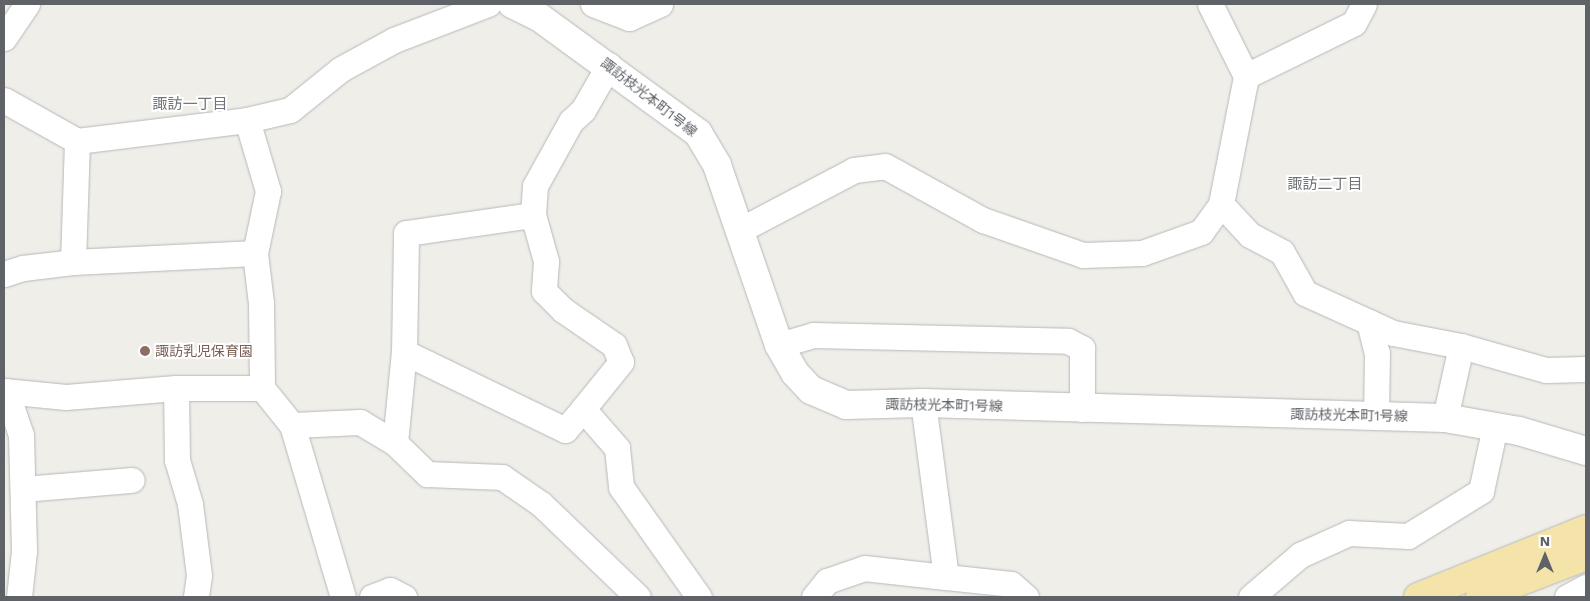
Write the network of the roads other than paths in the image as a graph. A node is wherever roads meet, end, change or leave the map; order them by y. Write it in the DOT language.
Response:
graph roads {
  1 [pos="26,4"];
  2 [pos="488,4"];
  3 [pos="512,4"];
  4 [pos="593,4"];
  5 [pos="660,4"];
  6 [pos="1210,4"];
  7 [pos="1364,4"];
  8 [pos="544,10"];
  9 [pos="4,38"];
  10 [pos="608,65"];
  11 [pos="1246,76"];
  12 [pos="4,100"];
  13 [pos="247,120"];
  14 [pos="77,141"];
  15 [pos="1222,204"];
  16 [pos="533,215"];
  17 [pos="738,231"];
  18 [pos="256,253"];
  19 [pos="73,262"];
  20 [pos="4,274"];
  21 [pos="1370,322"];
  22 [pos="779,345"];
  23 [pos="1461,346"];
  24 [pos="404,352"];
  25 [pos="1586,369"];
  26 [pos="176,388"];
  27 [pos="262,388"];
  28 [pos="5,391"];
  29 [pos="924,403"];
  30 [pos="583,409"];
  31 [pos="1082,409"];
  32 [pos="1376,416"];
  33 [pos="1445,418"];
  34 [pos="292,425"];
  35 [pos="1495,426"];
  36 [pos="395,442"];
  37 [pos="1586,451"];
  38 [pos="132,480"];
  39 [pos="24,489"];
  40 [pos="1586,529"];
  41 [pos="1586,556"];
  42 [pos="1535,562"];
  43 [pos="946,577"];
  44 [pos="1586,587"];
  45 [pos="19,597"];
  46 [pos="196,597"];
  47 [pos="343,597"];
  48 [pos="372,597"];
  49 [pos="404,597"];
  50 [pos="638,597"];
  51 [pos="699,597"];
  52 [pos="814,597"];
  53 [pos="1026,597"];
  54 [pos="1251,597"];
  55 [pos="1418,597"];
  56 [pos="1480,597"];
  57 [pos="1566,597"];
  1 -- 9 [label="street"];
  2 -- 13 [label="street"];
  3 -- 8 [label="street, 諏訪枝光本町1号線"];
  4 -- 5 [label="street"];
  6 -- 11 [label="street"];
  7 -- 11 [label="street"];
  8 -- 10 [label="street, 諏訪枝光本町1号線"];
  10 -- 16 [label="street"];
  10 -- 17 [label="street, 諏訪枝光本町1号線"];
  11 -- 15 [label="street"];
  12 -- 14 [label="street"];
  13 -- 14 [label="street"];
  13 -- 18 [label="street"];
  14 -- 19 [label="street"];
  15 -- 17 [label="street"];
  15 -- 21 [label="street"];
  16 -- 24 [label="street"];
  16 -- 30 [label="street"];
  17 -- 22 [label="street, 諏訪枝光本町1号線"];
  18 -- 19 [label="street"];
  18 -- 27 [label="street"];
  19 -- 20 [label="street"];
  21 -- 23 [label="street"];
  21 -- 32 [label="street"];
  22 -- 29 [label="street, 諏訪枝光本町1号線"];
  22 -- 31 [label="street"];
  23 -- 25 [label="street"];
  23 -- 33 [label="street"];
  24 -- 30 [label="street"];
  24 -- 36 [label="street"];
  26 -- 27 [label="street"];
  26 -- 28 [label="street"];
  26 -- 46 [label="street"];
  27 -- 34 [label="street"];
  28 -- 39 [label="street"];
  29 -- 31 [label="street, 諏訪枝光本町1号線"];
  29 -- 43 [label="street"];
  30 -- 51 [label="street"];
  31 -- 32 [label="street, 諏訪枝光本町1号線"];
  32 -- 33 [label="street, 諏訪枝光本町1号線"];
  33 -- 35 [label="street, 諏訪枝光本町1号線"];
  34 -- 36 [label="street"];
  34 -- 47 [label="street"];
  35 -- 37 [label="street, 諏訪枝光本町1号線"];
  35 -- 54 [label="street"];
  36 -- 50 [label="street"];
  38 -- 39 [label="street"];
  39 -- 45 [label="street"];
  40 -- 42 [label="highway"];
  41 -- 42 [label="highway"];
  42 -- 55 [label="highway"];
  42 -- 56 [label="highway"];
  43 -- 52 [label="street"];
  43 -- 53 [label="street"];
  44 -- 57 [label="street"];
  48 -- 49 [label="street"];
}
